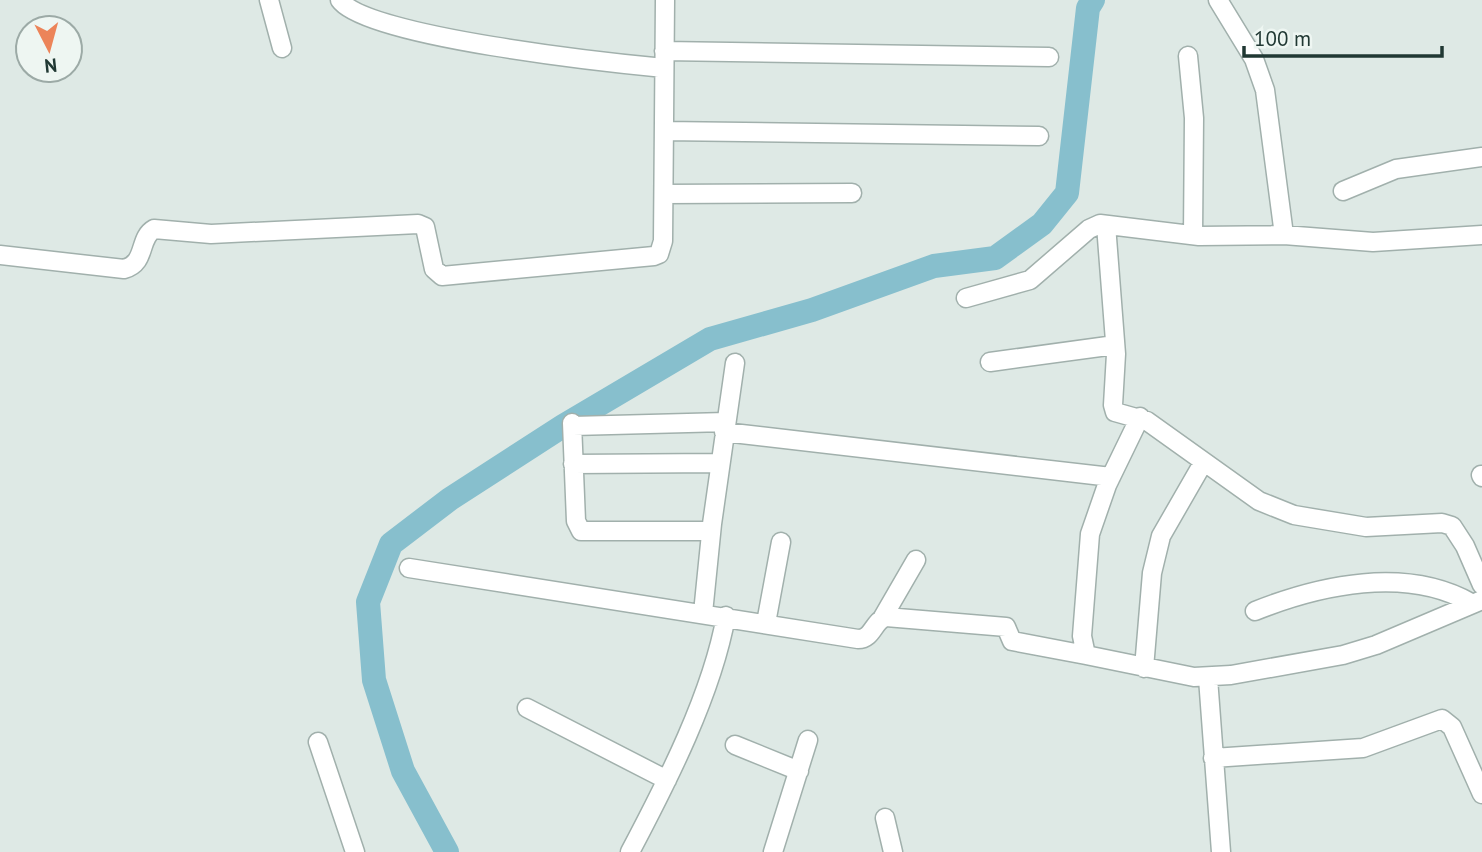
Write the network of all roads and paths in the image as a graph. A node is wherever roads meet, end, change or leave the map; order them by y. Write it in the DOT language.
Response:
graph roads {
  1 [pos="269,0"];
  2 [pos="340,0"];
  3 [pos="665,0"];
  4 [pos="1218,0"];
  5 [pos="282,48"];
  6 [pos="1188,56"];
  7 [pos="1049,57"];
  8 [pos="664,60"];
  9 [pos="664,131"];
  10 [pos="1039,136"];
  11 [pos="1482,157"];
  12 [pos="1343,191"];
  13 [pos="852,192"];
  14 [pos="664,194"];
  15 [pos="1106,225"];
  16 [pos="1482,234"];
  17 [pos="1193,235"];
  18 [pos="1284,235"];
  19 [pos="0,255"];
  20 [pos="966,298"];
  21 [pos="1115,345"];
  22 [pos="990,362"];
  23 [pos="734,363"];
  24 [pos="1140,417"];
  25 [pos="725,427"];
  26 [pos="720,463"];
  27 [pos="1203,463"];
  28 [pos="573,464"];
  29 [pos="1111,477"];
  30 [pos="711,531"];
  31 [pos="781,542"];
  32 [pos="916,560"];
  33 [pos="409,568"];
  34 [pos="1482,585"];
  35 [pos="1476,602"];
  36 [pos="1255,611"];
  37 [pos="703,613"];
  38 [pos="726,616"];
  39 [pos="883,617"];
  40 [pos="766,622"];
  41 [pos="1086,655"];
  42 [pos="1144,668"];
  43 [pos="1208,678"];
  44 [pos="527,708"];
  45 [pos="808,740"];
  46 [pos="318,742"];
  47 [pos="735,745"];
  48 [pos="1213,758"];
  49 [pos="799,771"];
  50 [pos="667,780"];
  51 [pos="1482,794"];
  52 [pos="885,818"];
  53 [pos="355,852"];
  54 [pos="630,852"];
  55 [pos="773,852"];
  56 [pos="893,852"];
  57 [pos="1221,852"];
  1 -- 5 [label="street"];
  2 -- 8 [label="street"];
  3 -- 8 [label="street"];
  4 -- 18 [label="street"];
  6 -- 17 [label="street"];
  7 -- 8 [label="street"];
  8 -- 9 [label="street"];
  9 -- 10 [label="street"];
  9 -- 14 [label="street"];
  11 -- 12 [label="street"];
  13 -- 14 [label="street"];
  14 -- 19 [label="street"];
  15 -- 17 [label="street"];
  15 -- 20 [label="street"];
  15 -- 21 [label="street"];
  16 -- 18 [label="street"];
  17 -- 18 [label="street"];
  21 -- 22 [label="street"];
  21 -- 24 [label="street"];
  23 -- 25 [label="street"];
  24 -- 27 [label="street"];
  24 -- 29 [label="street"];
  25 -- 26 [label="street"];
  25 -- 28 [label="street"];
  25 -- 29 [label="street"];
  26 -- 28 [label="street"];
  26 -- 30 [label="street"];
  27 -- 34 [label="street"];
  27 -- 42 [label="street"];
  28 -- 30 [label="street"];
  29 -- 41 [label="street"];
  30 -- 37 [label="street"];
  31 -- 40 [label="street"];
  32 -- 39 [label="street"];
  33 -- 37 [label="street"];
  35 -- 36 [label="street"];
  35 -- 43 [label="street"];
  37 -- 38 [label="street"];
  38 -- 40 [label="street"];
  38 -- 50 [label="street"];
  39 -- 40 [label="street"];
  39 -- 41 [label="street"];
  41 -- 42 [label="street"];
  42 -- 43 [label="street"];
  43 -- 48 [label="street"];
  44 -- 50 [label="street"];
  45 -- 49 [label="street"];
  46 -- 53 [label="street"];
  47 -- 49 [label="street"];
  48 -- 51 [label="street"];
  48 -- 57 [label="street"];
  49 -- 55 [label="street"];
  50 -- 54 [label="street"];
  52 -- 56 [label="street"];
}
